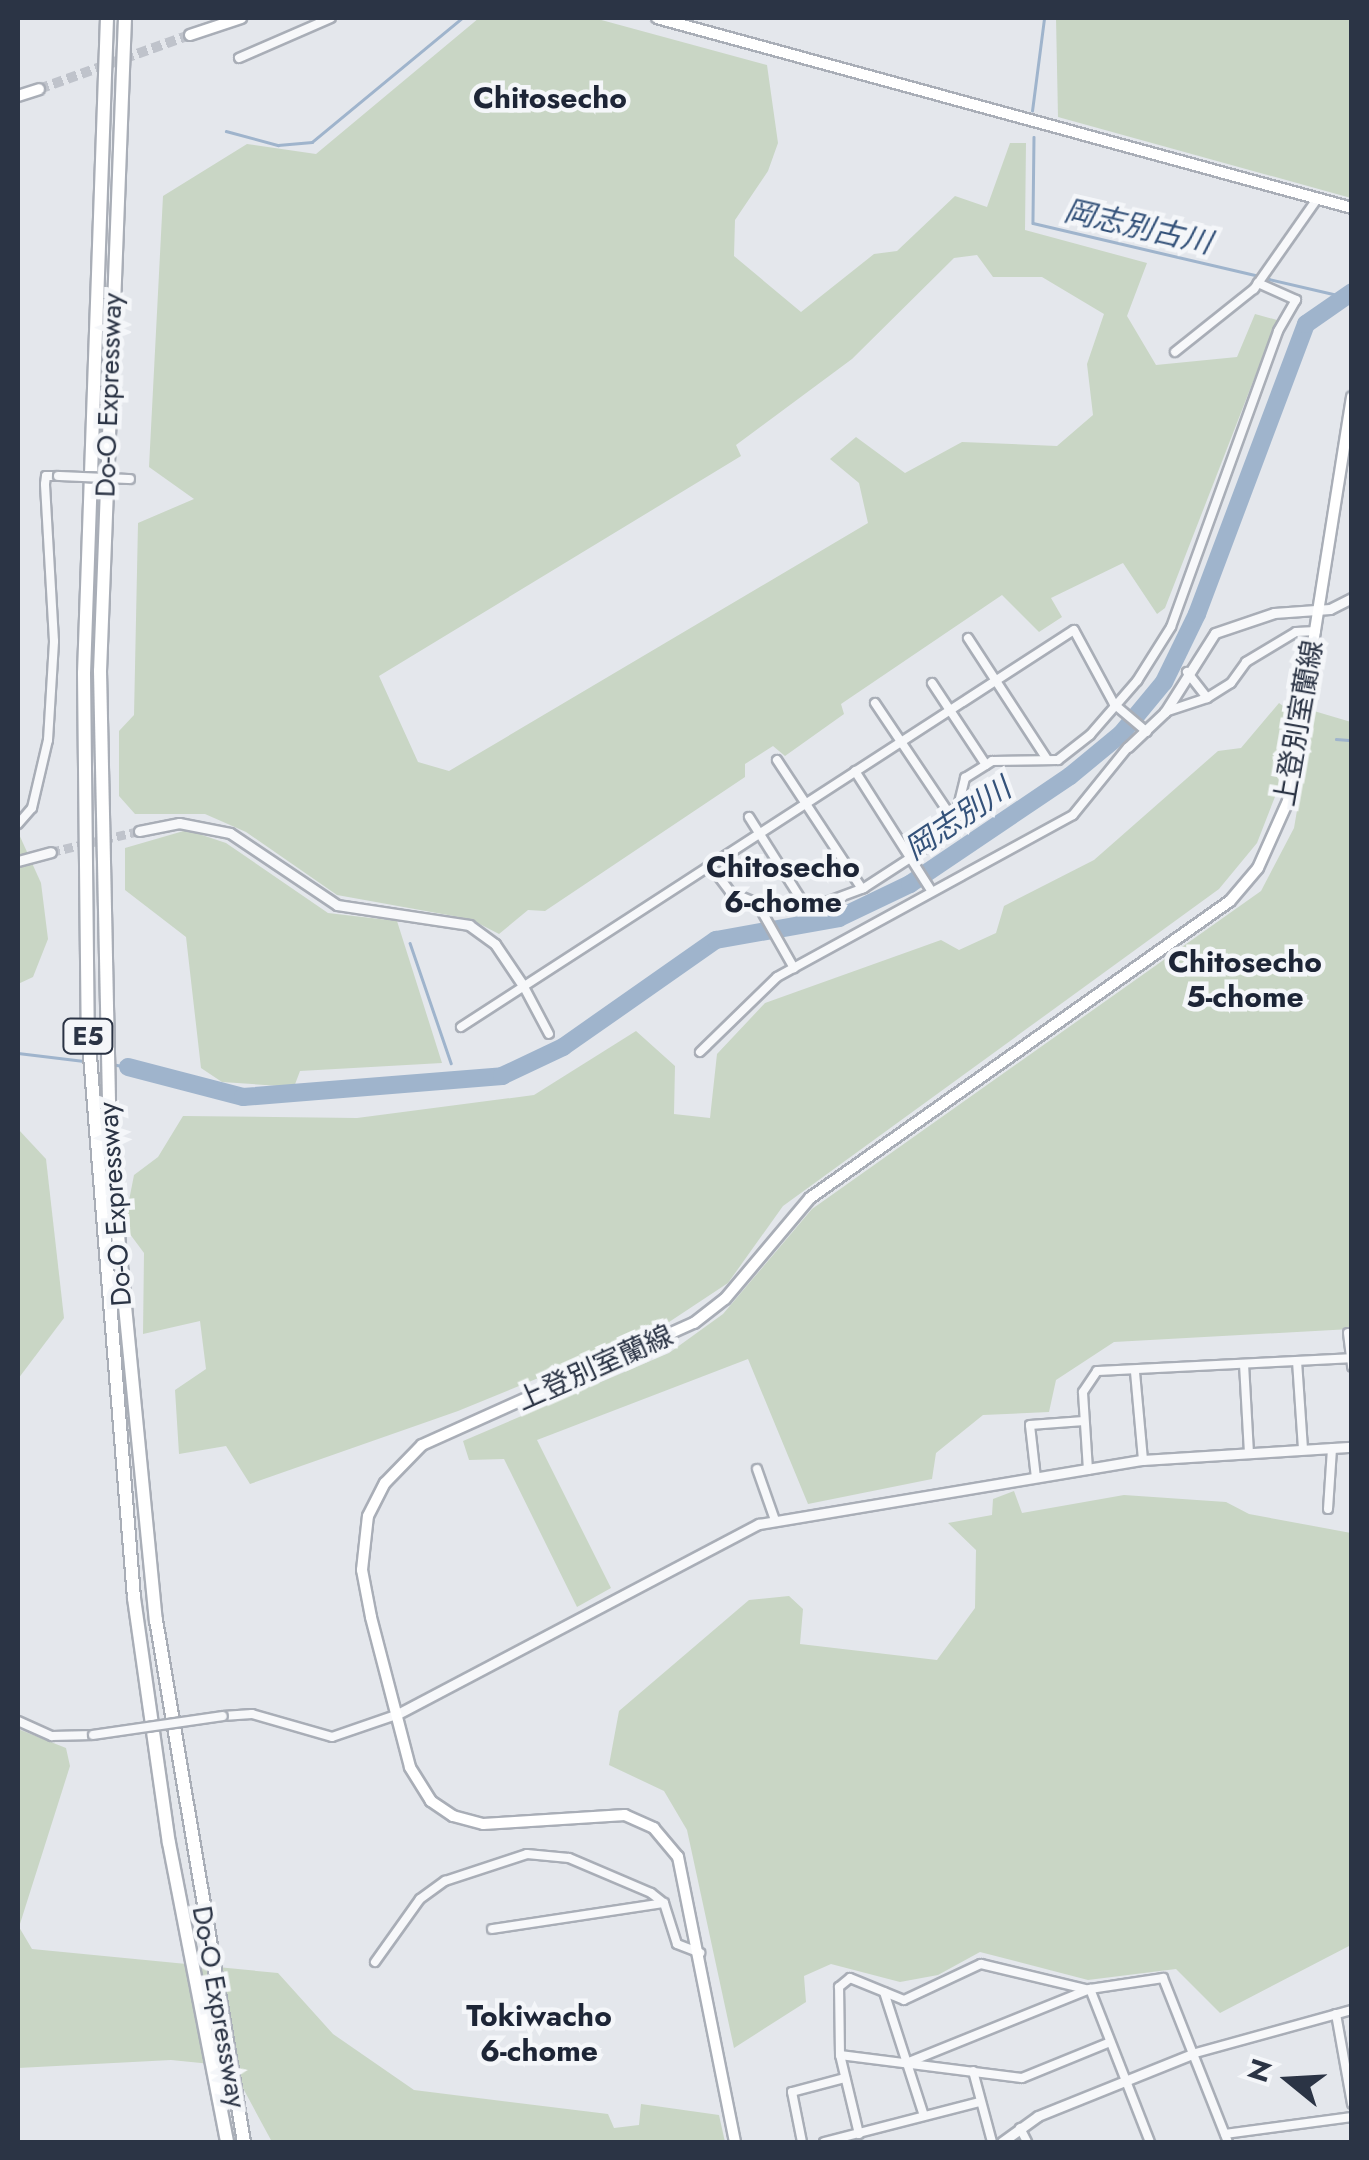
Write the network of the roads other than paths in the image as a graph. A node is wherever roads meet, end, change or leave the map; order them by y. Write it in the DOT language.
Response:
graph roads {
  1 [pos="107,18"];
  2 [pos="125,18"];
  3 [pos="239,18"];
  4 [pos="332,18"];
  5 [pos="657,18"];
  6 [pos="190,35"];
  7 [pos="239,58"];
  8 [pos="38,89"];
  9 [pos="18,96"];
  10 [pos="1317,199"];
  11 [pos="1352,208"];
  12 [pos="1258,283"];
  13 [pos="1175,352"];
  14 [pos="1352,397"];
  15 [pos="130,479"];
  16 [pos="1352,598"];
  17 [pos="1319,610"];
  18 [pos="1316,631"];
  19 [pos="968,638"];
  20 [pos="1186,672"];
  21 [pos="996,680"];
  22 [pos="932,683"];
  23 [pos="1207,698"];
  24 [pos="876,703"];
  25 [pos="1117,706"];
  26 [pos="950,710"];
  27 [pos="1165,712"];
  28 [pos="1147,732"];
  29 [pos="902,741"];
  30 [pos="1128,746"];
  31 [pos="777,760"];
  32 [pos="1048,760"];
  33 [pos="986,765"];
  34 [pos="855,771"];
  35 [pos="805,803"];
  36 [pos="749,816"];
  37 [pos="954,822"];
  38 [pos="18,824"];
  39 [pos="139,831"];
  40 [pos="759,833"];
  41 [pos="50,852"];
  42 [pos="908,858"];
  43 [pos="18,861"];
  44 [pos="710,865"];
  45 [pos="862,889"];
  46 [pos="929,889"];
  47 [pos="804,904"];
  48 [pos="762,910"];
  49 [pos="794,968"];
  50 [pos="524,986"];
  51 [pos="461,1027"];
  52 [pos="549,1034"];
  53 [pos="700,1052"];
  54 [pos="1348,1333"];
  55 [pos="1351,1358"];
  56 [pos="1297,1361"];
  57 [pos="1244,1364"];
  58 [pos="1352,1366"];
  59 [pos="1136,1372"];
  60 [pos="1084,1421"];
  61 [pos="1352,1447"];
  62 [pos="1332,1448"];
  63 [pos="1303,1449"];
  64 [pos="1249,1453"];
  65 [pos="1143,1460"];
  66 [pos="757,1469"];
  67 [pos="1088,1470"];
  68 [pos="1036,1478"];
  69 [pos="1328,1509"];
  70 [pos="775,1520"];
  71 [pos="396,1715"];
  72 [pos="18,1722"];
  73 [pos="664,1903"];
  74 [pos="492,1928"];
  75 [pos="700,1953"];
  76 [pos="376,1962"];
  77 [pos="1090,1989"];
  78 [pos="884,1991"];
  79 [pos="1352,2010"];
  80 [pos="1336,2014"];
  81 [pos="1110,2042"];
  82 [pos="840,2054"];
  83 [pos="1192,2054"];
  84 [pos="909,2062"];
  85 [pos="972,2071"];
  86 [pos="845,2078"];
  87 [pos="1125,2080"];
  88 [pos="980,2102"];
  89 [pos="1352,2104"];
  90 [pos="924,2116"];
  91 [pos="1352,2117"];
  92 [pos="1020,2128"];
  93 [pos="859,2134"];
  94 [pos="1226,2138"];
  95 [pos="227,2142"];
  96 [pos="244,2142"];
  97 [pos="736,2142"];
  98 [pos="802,2142"];
  99 [pos="824,2142"];
  100 [pos="992,2142"];
  101 [pos="1002,2142"];
  102 [pos="1027,2142"];
  103 [pos="1149,2142"];
  1 -- 95 [label="highway, Do-O Expressway / E5"];
  2 -- 96 [label="highway, Do-O Expressway / E5"];
  3 -- 6 [label="main road"];
  4 -- 7 [label="street"];
  5 -- 10 [label="main road"];
  8 -- 9 [label="main road"];
  10 -- 11 [label="main road"];
  10 -- 12 [label="street"];
  12 -- 13 [label="street"];
  12 -- 25 [label="street"];
  14 -- 17 [label="main road, 上登別室蘭線"];
  15 -- 38 [label="street, bridge"];
  16 -- 17 [label="street"];
  17 -- 18 [label="main road, 上登別室蘭線"];
  17 -- 20 [label="street"];
  18 -- 23 [label="street"];
  18 -- 71 [label="main road, 上登別室蘭線"];
  19 -- 21 [label="street"];
  20 -- 23 [label="street"];
  20 -- 27 [label="street"];
  21 -- 25 [label="street"];
  21 -- 26 [label="street"];
  21 -- 32 [label="street"];
  22 -- 26 [label="street"];
  23 -- 27 [label="street"];
  24 -- 29 [label="street"];
  25 -- 28 [label="street"];
  25 -- 32 [label="street"];
  26 -- 29 [label="street"];
  26 -- 33 [label="street"];
  27 -- 28 [label="street"];
  28 -- 30 [label="street"];
  29 -- 34 [label="street"];
  29 -- 37 [label="street"];
  30 -- 46 [label="street"];
  31 -- 35 [label="street"];
  32 -- 33 [label="street"];
  33 -- 37 [label="street"];
  34 -- 35 [label="street"];
  34 -- 42 [label="street"];
  35 -- 40 [label="street"];
  35 -- 45 [label="street"];
  36 -- 40 [label="street"];
  37 -- 42 [label="street"];
  39 -- 50 [label="street"];
  40 -- 44 [label="street"];
  40 -- 47 [label="street"];
  41 -- 43 [label="street"];
  42 -- 45 [label="street"];
  42 -- 46 [label="street"];
  44 -- 48 [label="street"];
  44 -- 50 [label="street"];
  45 -- 47 [label="street"];
  46 -- 49 [label="street"];
  47 -- 48 [label="street"];
  48 -- 49 [label="street"];
  49 -- 53 [label="street"];
  50 -- 51 [label="street"];
  50 -- 52 [label="street"];
  54 -- 55 [label="street"];
  55 -- 56 [label="street"];
  55 -- 58 [label="street"];
  56 -- 57 [label="street"];
  56 -- 63 [label="street"];
  57 -- 59 [label="street"];
  57 -- 64 [label="street"];
  59 -- 60 [label="street"];
  59 -- 65 [label="street"];
  60 -- 67 [label="street"];
  60 -- 68 [label="street"];
  61 -- 62 [label="street"];
  62 -- 63 [label="street"];
  62 -- 69 [label="street"];
  63 -- 64 [label="street"];
  64 -- 65 [label="street"];
  65 -- 67 [label="street"];
  66 -- 70 [label="street"];
  67 -- 68 [label="street"];
  68 -- 70 [label="street"];
  70 -- 71 [label="street"];
  71 -- 72 [label="street, bridge"];
  71 -- 75 [label="main road, 上登別室蘭線"];
  73 -- 74 [label="street"];
  73 -- 75 [label="street"];
  73 -- 76 [label="street"];
  75 -- 97 [label="main road, 上登別室蘭線"];
  77 -- 78 [label="street"];
  77 -- 81 [label="street"];
  77 -- 83 [label="street"];
  77 -- 84 [label="street"];
  78 -- 82 [label="street"];
  78 -- 84 [label="street"];
  79 -- 80 [label="street"];
  80 -- 83 [label="street"];
  80 -- 89 [label="street"];
  81 -- 85 [label="street"];
  81 -- 87 [label="street"];
  82 -- 84 [label="street"];
  82 -- 86 [label="street"];
  83 -- 87 [label="street"];
  83 -- 94 [label="street"];
  84 -- 85 [label="street"];
  84 -- 90 [label="street"];
  85 -- 88 [label="street"];
  86 -- 93 [label="street"];
  86 -- 98 [label="street"];
  87 -- 92 [label="street"];
  87 -- 103 [label="street"];
  88 -- 90 [label="street"];
  88 -- 100 [label="street"];
  90 -- 93 [label="street"];
  91 -- 94 [label="street"];
  92 -- 101 [label="street"];
  92 -- 102 [label="street"];
  93 -- 99 [label="street"];
}
